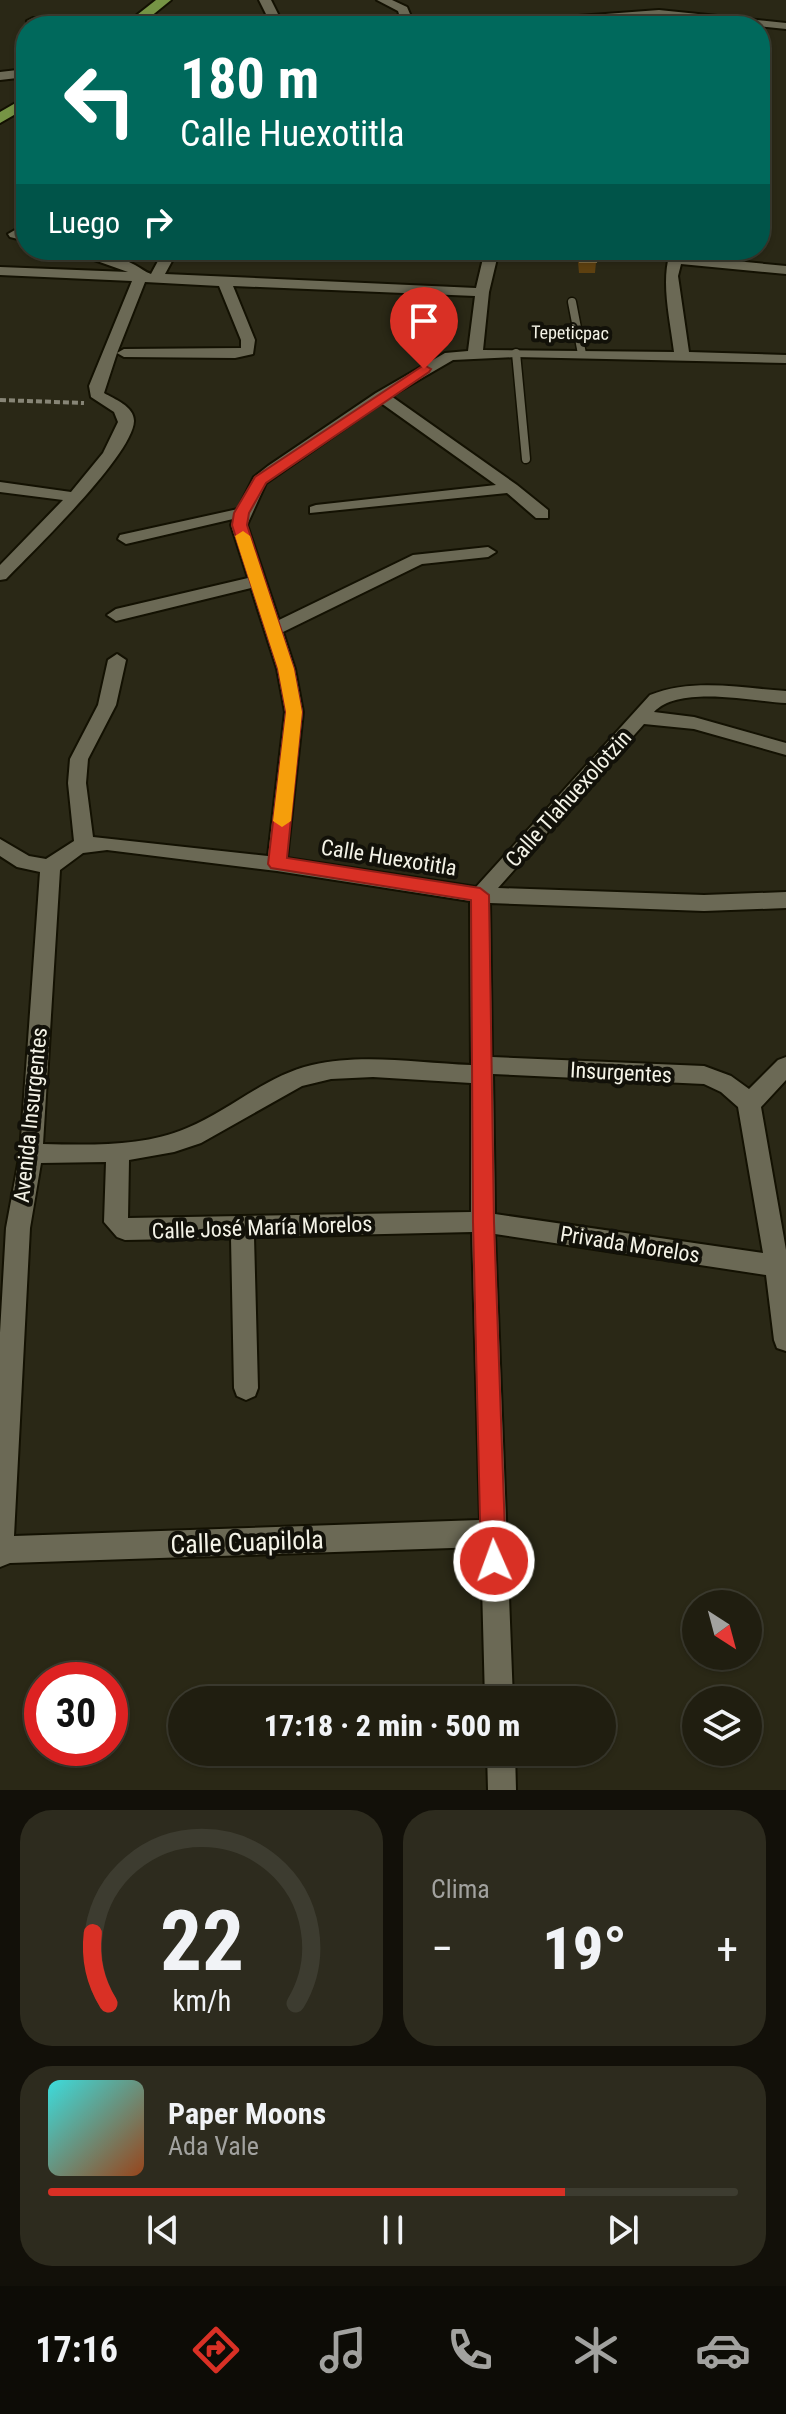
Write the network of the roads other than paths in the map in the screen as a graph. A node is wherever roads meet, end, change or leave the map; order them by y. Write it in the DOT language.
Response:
graph roads {
  1 [pos="164,0"];
  2 [pos="387,1"];
  3 [pos="659,6"];
  4 [pos="144,16"];
  5 [pos="405,16"];
  6 [pos="609,16"];
  7 [pos="722,16"];
  8 [pos="106,260"];
  9 [pos="163,260"];
  10 [pos="490,260"];
  11 [pos="675,260"];
  12 [pos="713,260"];
  13 [pos="786,270"];
  14 [pos="0,271"];
  15 [pos="149,276"];
  16 [pos="224,281"];
  17 [pos="482,292"];
  18 [pos="572,302"];
  19 [pos="124,353"];
  20 [pos="516,353"];
  21 [pos="466,354"];
  22 [pos="582,354"];
  23 [pos="682,354"];
  24 [pos="786,359"];
  25 [pos="381,396"];
  26 [pos="526,459"];
  27 [pos="0,487"];
  28 [pos="511,488"];
  29 [pos="74,497"];
  30 [pos="316,510"];
  31 [pos="242,513"];
  32 [pos="542,514"];
  33 [pos="126,539"];
  34 [pos="488,552"];
  35 [pos="0,575"];
  36 [pos="258,581"];
  37 [pos="116,615"];
  38 [pos="272,630"];
  39 [pos="117,660"];
  40 [pos="786,697"];
  41 [pos="641,717"];
  42 [pos="786,749"];
  43 [pos="84,843"];
  44 [pos="0,846"];
  45 [pos="277,864"];
  46 [pos="50,867"];
  47 [pos="480,895"];
  48 [pos="786,900"];
  49 [pos="786,1066"];
  50 [pos="482,1070"];
  51 [pos="749,1104"];
  52 [pos="118,1150"];
  53 [pos="31,1153"];
  54 [pos="483,1222"];
  55 [pos="242,1226"];
  56 [pos="9,1229"];
  57 [pos="777,1266"];
  58 [pos="786,1340"];
  59 [pos="246,1388"];
  60 [pos="493,1533"];
  61 [pos="0,1552"];
  62 [pos="498,1686"];
  63 [pos="501,1766"];
  64 [pos="502,1790"];
  1 -- 4 [label="main road"];
  2 -- 5 [label="street"];
  3 -- 6 [label="street"];
  3 -- 7 [label="street"];
  8 -- 15 [label="street"];
  9 -- 15 [label="street"];
  10 -- 17 [label="street"];
  11 -- 23 [label="street"];
  12 -- 13 [label="street"];
  14 -- 15 [label="street"];
  15 -- 16 [label="street"];
  15 -- 29 [label="street"];
  16 -- 17 [label="street"];
  16 -- 19 [label="street"];
  17 -- 21 [label="street"];
  18 -- 22 [label="lane"];
  20 -- 21 [label="street, Tepeticpac"];
  20 -- 22 [label="street, Tepeticpac"];
  20 -- 26 [label="lane"];
  21 -- 25 [label="street"];
  22 -- 23 [label="street, Tepeticpac"];
  23 -- 24 [label="street, Tepeticpac"];
  25 -- 28 [label="street"];
  25 -- 31 [label="street"];
  27 -- 29 [label="street"];
  28 -- 30 [label="street"];
  28 -- 32 [label="street"];
  29 -- 35 [label="street"];
  31 -- 33 [label="street"];
  31 -- 36 [label="street"];
  34 -- 38 [label="street"];
  36 -- 37 [label="street"];
  36 -- 38 [label="street"];
  38 -- 45 [label="street"];
  39 -- 43 [label="street"];
  40 -- 41 [label="street, Calle Tlahuexolotzin"];
  41 -- 42 [label="street"];
  41 -- 47 [label="street, Calle Tlahuexolotzin"];
  43 -- 45 [label="street, Calle Huexotitla"];
  43 -- 46 [label="street"];
  44 -- 46 [label="street"];
  45 -- 47 [label="street, Calle Huexotitla"];
  46 -- 53 [label="street, Avenida Insurgentes"];
  47 -- 48 [label="street, Calle Huexotitla"];
  47 -- 50 [label="street"];
  49 -- 51 [label="street"];
  50 -- 51 [label="street, Insurgentes"];
  50 -- 52 [label="street, Insurgentes"];
  50 -- 54 [label="street"];
  51 -- 57 [label="street"];
  52 -- 53 [label="street, Insurgentes"];
  52 -- 55 [label="street, Calle José María Morelos"];
  53 -- 56 [label="street, Avenida Insurgentes"];
  54 -- 55 [label="street, Calle José María Morelos"];
  54 -- 57 [label="street, Privada Morelos"];
  54 -- 60 [label="street"];
  55 -- 59 [label="street"];
  56 -- 61 [label="street, Avenida Insurgentes"];
  57 -- 58 [label="street"];
  60 -- 61 [label="street, Calle Cuapilola"];
  60 -- 62 [label="street"];
  63 -- 64 [label="street"];
}
